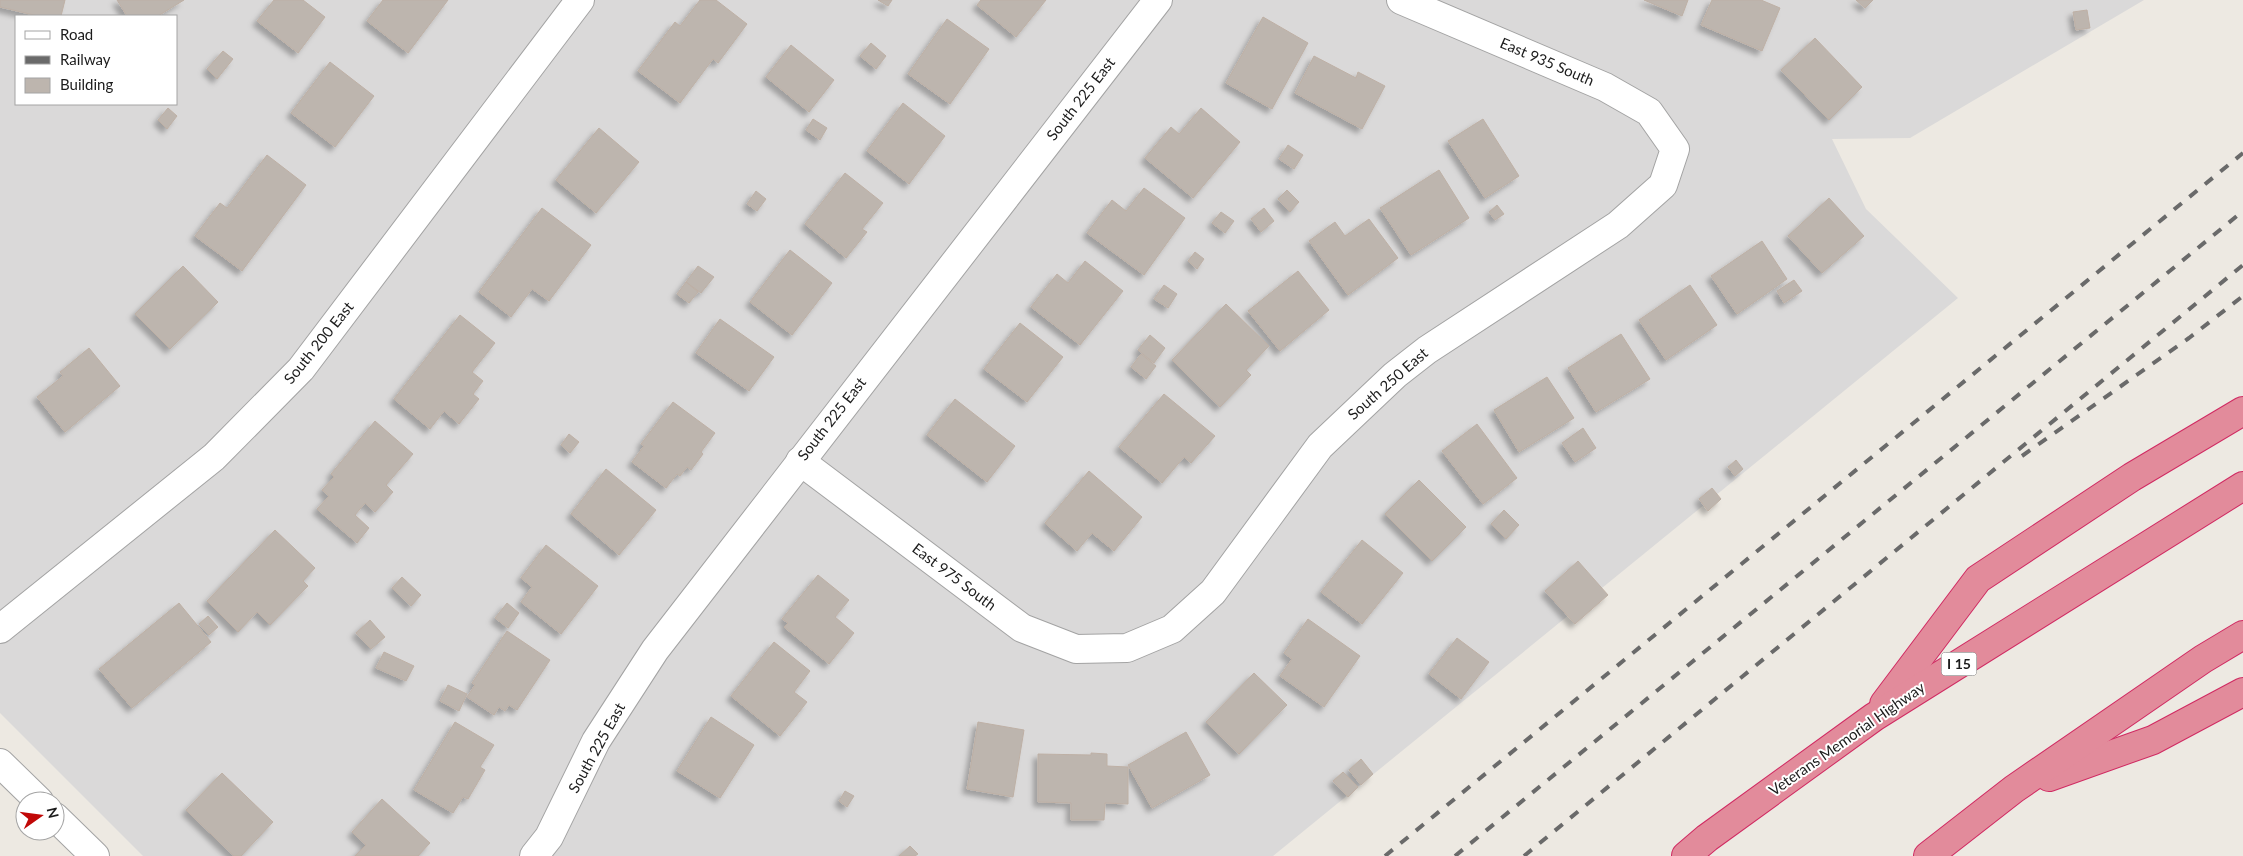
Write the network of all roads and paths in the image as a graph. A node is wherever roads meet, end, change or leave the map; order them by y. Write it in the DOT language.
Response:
graph roads {
  1 [pos="580,0"];
  2 [pos="1158,0"];
  3 [pos="1401,0"];
  4 [pos="1675,149"];
  5 [pos="2243,411"];
  6 [pos="800,461"];
  7 [pos="2243,486"];
  8 [pos="0,630"];
  9 [pos="2243,635"];
  10 [pos="1127,648"];
  11 [pos="2243,692"];
  12 [pos="1874,717"];
  13 [pos="0,763"];
  14 [pos="2014,789"];
  15 [pos="29,791"];
  16 [pos="65,827"];
  17 [pos="95,856"];
  18 [pos="534,856"];
  19 [pos="1686,856"];
  20 [pos="1928,856"];
  1 -- 8 [label="street, South 200 East"];
  2 -- 6 [label="street, South 225 East"];
  3 -- 4 [label="street, East 935 South"];
  4 -- 10 [label="street, South 250 East"];
  5 -- 12 [label="highway"];
  6 -- 10 [label="street, East 975 South"];
  6 -- 18 [label="street, South 225 East"];
  7 -- 12 [label="highway, Veterans Memorial Highway / I 15"];
  9 -- 14 [label="highway"];
  11 -- 14 [label="highway"];
  12 -- 19 [label="highway, Veterans Memorial Highway / I 15"];
  13 -- 15 [label="street"];
  14 -- 20 [label="highway"];
  16 -- 17 [label="street"];
}
